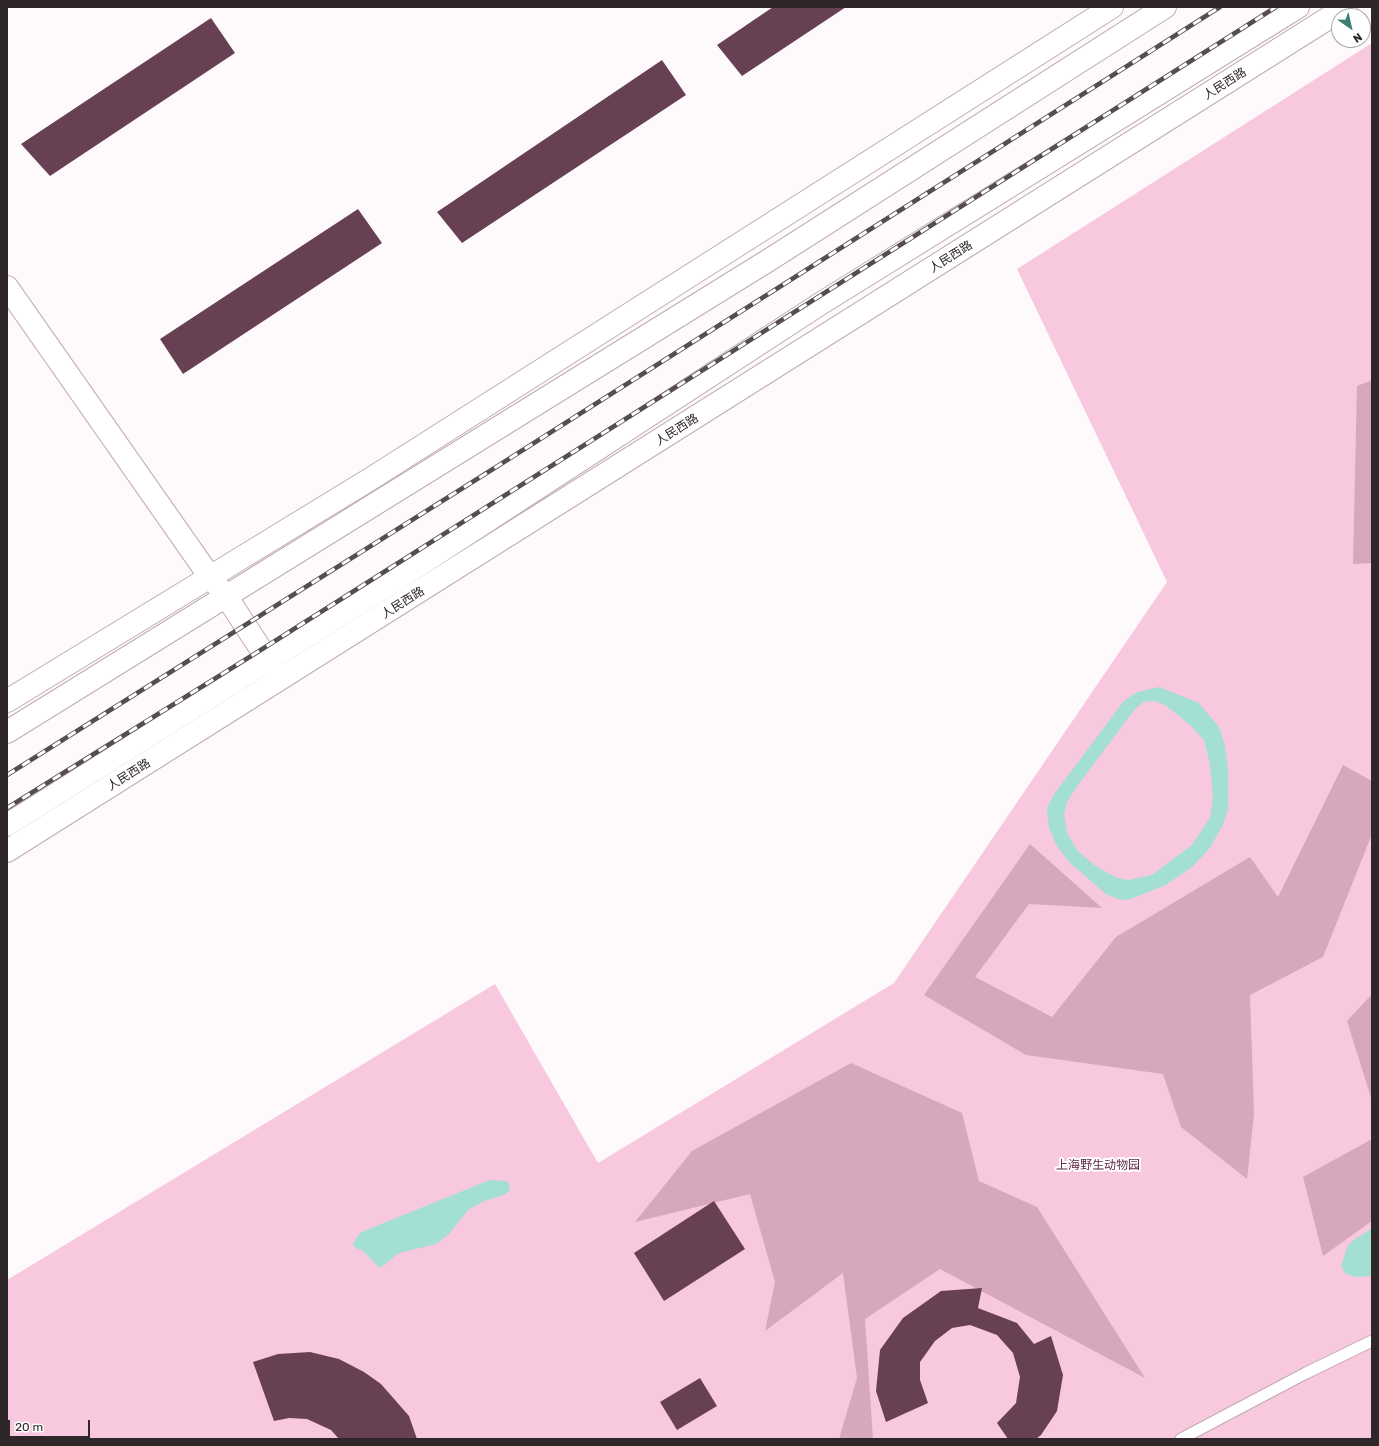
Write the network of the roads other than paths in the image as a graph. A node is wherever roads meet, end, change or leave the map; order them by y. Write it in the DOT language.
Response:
graph roads {
  1 [pos="1112,7"];
  2 [pos="1165,7"];
  3 [pos="1298,7"];
  4 [pos="1346,7"];
  5 [pos="7,287"];
  6 [pos="210,577"];
  7 [pos="226,596"];
  8 [pos="268,661"];
  9 [pos="280,680"];
  10 [pos="7,702"];
  11 [pos="7,732"];
  12 [pos="7,824"];
  13 [pos="7,851"];
  14 [pos="1372,1341"];
  15 [pos="1181,1439"];
  1 -- 6 [label="street"];
  2 -- 7 [label="street"];
  3 -- 8 [label="street, 人民西路"];
  4 -- 9 [label="street, 人民西路"];
  5 -- 6 [label="street"];
  6 -- 7 [label="street"];
  6 -- 10 [label="street"];
  7 -- 8 [label="street"];
  7 -- 11 [label="street"];
  8 -- 9 [label="street"];
  8 -- 12 [label="street, 人民西路"];
  9 -- 13 [label="street, 人民西路"];
  14 -- 15 [label="lane"];
}
